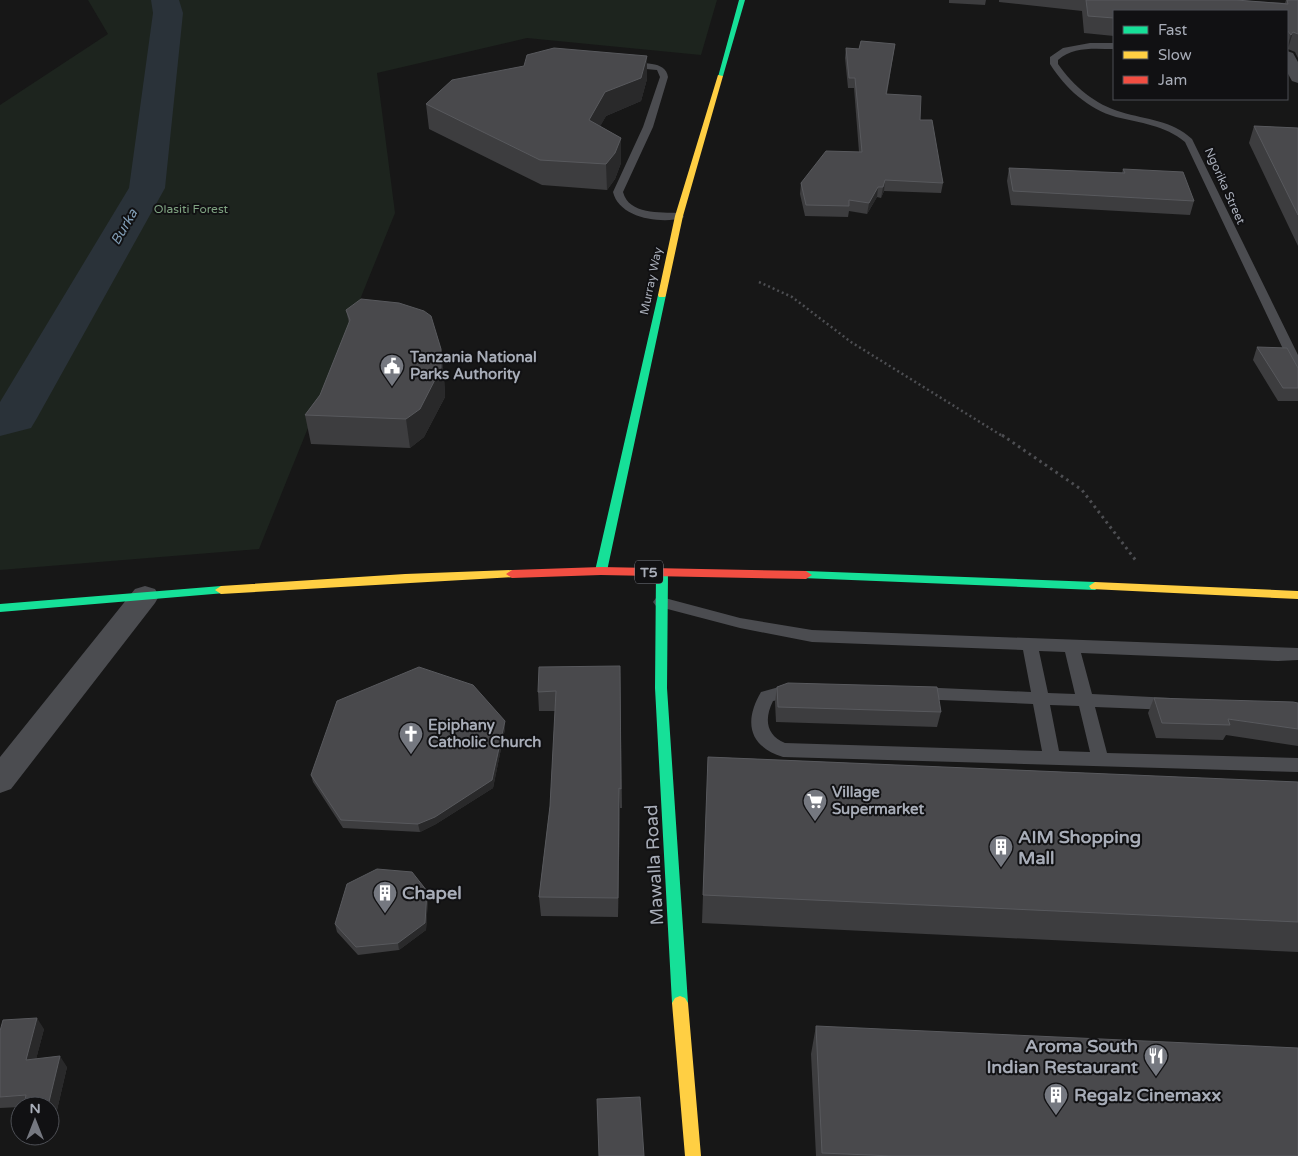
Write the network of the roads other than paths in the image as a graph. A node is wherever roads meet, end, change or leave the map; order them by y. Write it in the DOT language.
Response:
graph roads {
  1 [pos="742,0"];
  2 [pos="1113,46"];
  3 [pos="1288,58"];
  4 [pos="619,64"];
  5 [pos="1298,78"];
  6 [pos="679,216"];
  7 [pos="1298,368"];
  8 [pos="601,572"];
  9 [pos="662,572"];
  10 [pos="1298,595"];
  11 [pos="145,596"];
  12 [pos="661,602"];
  13 [pos="0,608"];
  14 [pos="1030,644"];
  15 [pos="1072,647"];
  16 [pos="1298,654"];
  17 [pos="814,692"];
  18 [pos="898,693"];
  19 [pos="1040,698"];
  20 [pos="1084,699"];
  21 [pos="1191,704"];
  22 [pos="1052,758"];
  23 [pos="1100,759"];
  24 [pos="1298,765"];
  25 [pos="0,780"];
  26 [pos="693,1156"];
  1 -- 6 [label="main road, Murray Way"];
  2 -- 7 [label="lane, Ngorika Street"];
  3 -- 5 [label="street"];
  4 -- 6 [label="lane"];
  6 -- 8 [label="main road, Murray Way"];
  8 -- 9 [label="main road, T5"];
  8 -- 11 [label="main road, T5"];
  9 -- 10 [label="main road, T5"];
  9 -- 12 [label="main road, Mawalla Road"];
  11 -- 13 [label="main road, T5"];
  11 -- 25 [label="street"];
  12 -- 14 [label="lane"];
  12 -- 26 [label="main road, Mawalla Road"];
  14 -- 15 [label="lane"];
  14 -- 19 [label="lane"];
  15 -- 16 [label="lane"];
  15 -- 20 [label="lane"];
  17 -- 22 [label="lane"];
  18 -- 19 [label="lane"];
  19 -- 20 [label="lane"];
  19 -- 22 [label="lane"];
  20 -- 21 [label="lane"];
  20 -- 23 [label="lane"];
  22 -- 23 [label="lane"];
  23 -- 24 [label="lane"];
}
